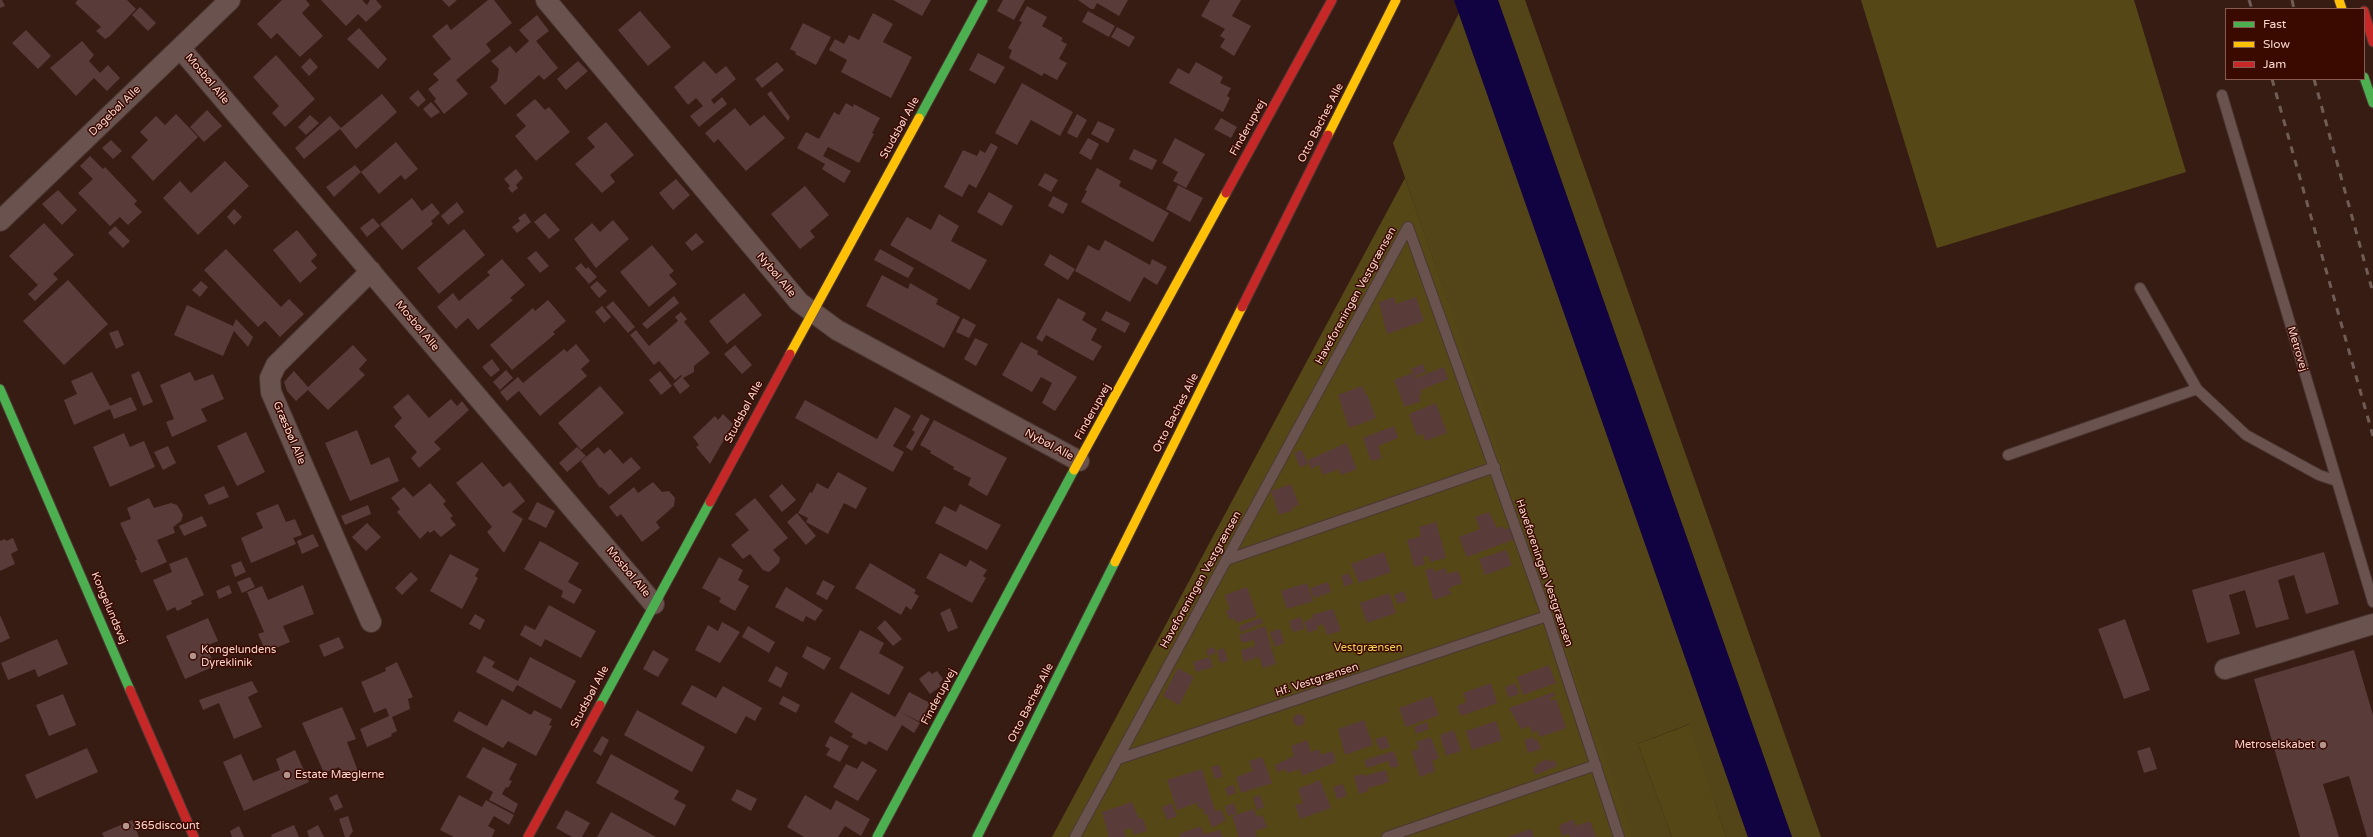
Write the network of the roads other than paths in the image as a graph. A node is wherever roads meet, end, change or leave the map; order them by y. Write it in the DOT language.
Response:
graph roads {
  1 [pos="230,0"];
  2 [pos="546,0"];
  3 [pos="983,0"];
  4 [pos="1332,0"];
  5 [pos="1396,0"];
  6 [pos="2365,14"];
  7 [pos="2373,42"];
  8 [pos="180,48"];
  9 [pos="2365,79"];
  10 [pos="2222,96"];
  11 [pos="2373,103"];
  12 [pos="0,221"];
  13 [pos="371,271"];
  14 [pos="2140,288"];
  15 [pos="812,311"];
  16 [pos="0,389"];
  17 [pos="2197,389"];
  18 [pos="3,404"];
  19 [pos="2008,455"];
  20 [pos="1079,461"];
  21 [pos="1495,467"];
  22 [pos="2337,481"];
  23 [pos="1226,560"];
  24 [pos="2373,602"];
  25 [pos="654,604"];
  26 [pos="1547,616"];
  27 [pos="371,622"];
  28 [pos="2373,624"];
  29 [pos="2224,668"];
  30 [pos="1118,759"];
  31 [pos="1596,765"];
  32 [pos="194,837"];
  33 [pos="528,837"];
  34 [pos="877,837"];
  35 [pos="977,837"];
  36 [pos="1075,837"];
  37 [pos="1387,837"];
  38 [pos="1619,837"];
  1 -- 8 [label="street, Dagebøl Alle"];
  2 -- 15 [label="street, Nybøl Alle"];
  3 -- 15 [label="street, Studsbøl Alle"];
  4 -- 20 [label="street, Finderupvej"];
  5 -- 35 [label="street, Otto Baches Alle"];
  6 -- 7 [label="street"];
  8 -- 12 [label="street, Dagebøl Alle"];
  8 -- 13 [label="street, Mosbøl Alle"];
  9 -- 11 [label="street"];
  10 -- 22 [label="lane, Metrovej"];
  13 -- 25 [label="street, Mosbøl Alle"];
  13 -- 27 [label="street, Græsbøl Alle"];
  14 -- 17 [label="lane"];
  15 -- 20 [label="street, Nybøl Alle"];
  15 -- 25 [label="street, Studsbøl Alle"];
  16 -- 18 [label="street, Kongelundsvej"];
  17 -- 19 [label="lane"];
  17 -- 22 [label="lane"];
  18 -- 32 [label="street, Kongelundsvej"];
  20 -- 34 [label="street, Finderupvej"];
  21 -- 23 [label="lane"];
  21 -- 23 [label="lane, Haveforeningen Vestgrænsen"];
  21 -- 26 [label="lane, Haveforeningen Vestgrænsen"];
  22 -- 24 [label="lane, Metrovej"];
  23 -- 30 [label="lane, Haveforeningen Vestgrænsen"];
  25 -- 33 [label="street, Studsbøl Alle"];
  26 -- 30 [label="lane, Hf. Vestgrænsen"];
  26 -- 31 [label="lane, Haveforeningen Vestgrænsen"];
  28 -- 29 [label="street"];
  30 -- 36 [label="lane, Haveforeningen Vestgrænsen"];
  31 -- 37 [label="lane"];
  31 -- 38 [label="lane, Haveforeningen Vestgrænsen"];
}
